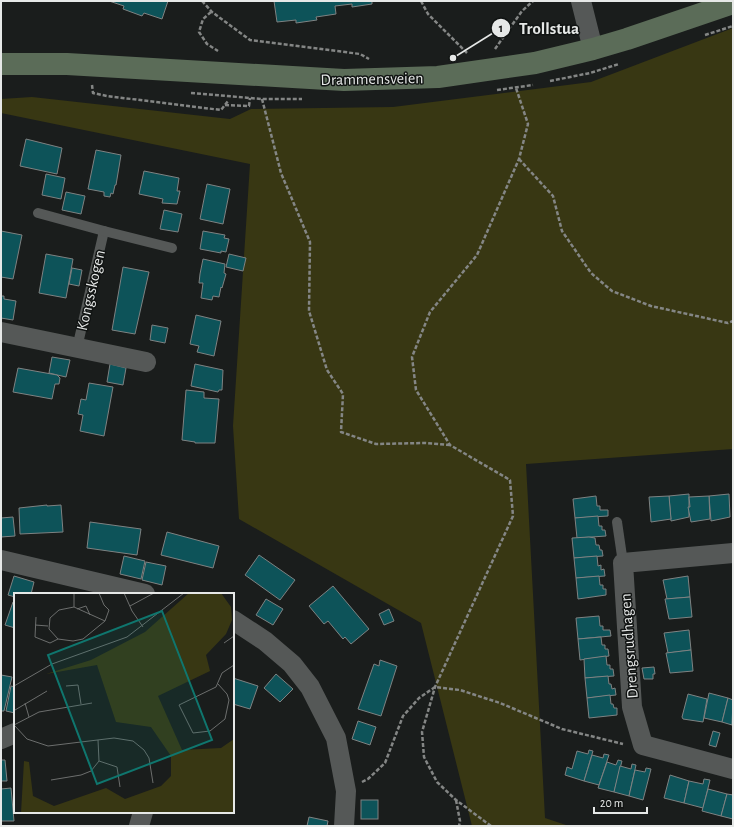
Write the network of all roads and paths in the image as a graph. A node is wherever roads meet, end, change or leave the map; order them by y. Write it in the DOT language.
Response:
graph roads {
  1 [pos="202,1"];
  2 [pos="421,1"];
  3 [pos="533,1"];
  4 [pos="581,1"];
  5 [pos="733,3"];
  6 [pos="211,12"];
  7 [pos="593,49"];
  8 [pos="222,52"];
  9 [pos="367,62"];
  10 [pos="1,64"];
  11 [pos="481,72"];
  12 [pos="590,73"];
  13 [pos="546,82"];
  14 [pos="92,84"];
  15 [pos="538,84"];
  16 [pos="250,98"];
  17 [pos="262,99"];
  18 [pos="228,101"];
  19 [pos="225,105"];
  20 [pos="519,159"];
  21 [pos="38,213"];
  22 [pos="104,232"];
  23 [pos="172,248"];
  24 [pos="733,321"];
  25 [pos="1,332"];
  26 [pos="77,348"];
  27 [pos="146,362"];
  28 [pos="450,445"];
  29 [pos="617,522"];
  30 [pos="733,553"];
  31 [pos="1,560"];
  32 [pos="623,563"];
  33 [pos="99,589"];
  34 [pos="136,593"];
  35 [pos="234,621"];
  36 [pos="435,688"];
  37 [pos="14,733"];
  38 [pos="1,738"];
  39 [pos="643,745"];
  40 [pos="733,770"];
  41 [pos="346,791"];
  42 [pos="456,800"];
  43 [pos="143,813"];
  44 [pos="139,826"];
  45 [pos="344,826"];
  46 [pos="459,826"];
  47 [pos="491,826"];
  1 -- 6 [label="path"];
  2 -- 11 [label="path"];
  3 -- 11 [label="path"];
  4 -- 7 [label="street"];
  5 -- 7 [label="main road, Drammensveien"];
  6 -- 8 [label="path"];
  6 -- 9 [label="path"];
  7 -- 11 [label="main road, Drammensveien"];
  10 -- 11 [label="main road, Drammensveien"];
  12 -- 13 [label="path"];
  14 -- 19 [label="path"];
  15 -- 20 [label="path"];
  16 -- 19 [label="path"];
  17 -- 28 [label="path"];
  18 -- 19 [label="path"];
  20 -- 24 [label="path"];
  20 -- 28 [label="path"];
  21 -- 22 [label="lane, Kongsskogen"];
  22 -- 23 [label="lane, Kongsskogen"];
  22 -- 26 [label="lane, Kongsskogen"];
  25 -- 26 [label="street, Kongsskogen"];
  26 -- 27 [label="street, Kongsskogen"];
  28 -- 36 [label="path"];
  29 -- 32 [label="lane"];
  30 -- 32 [label="street"];
  31 -- 33 [label="street"];
  32 -- 39 [label="street, Drengsrudhagen"];
  33 -- 34 [label="street"];
  35 -- 41 [label="street"];
  36 -- 39 [label="path"];
  36 -- 41 [label="path"];
  36 -- 42 [label="path"];
  37 -- 38 [label="street"];
  39 -- 40 [label="street"];
  41 -- 45 [label="street"];
  42 -- 46 [label="path"];
  42 -- 47 [label="path"];
  43 -- 44 [label="street"];
}
